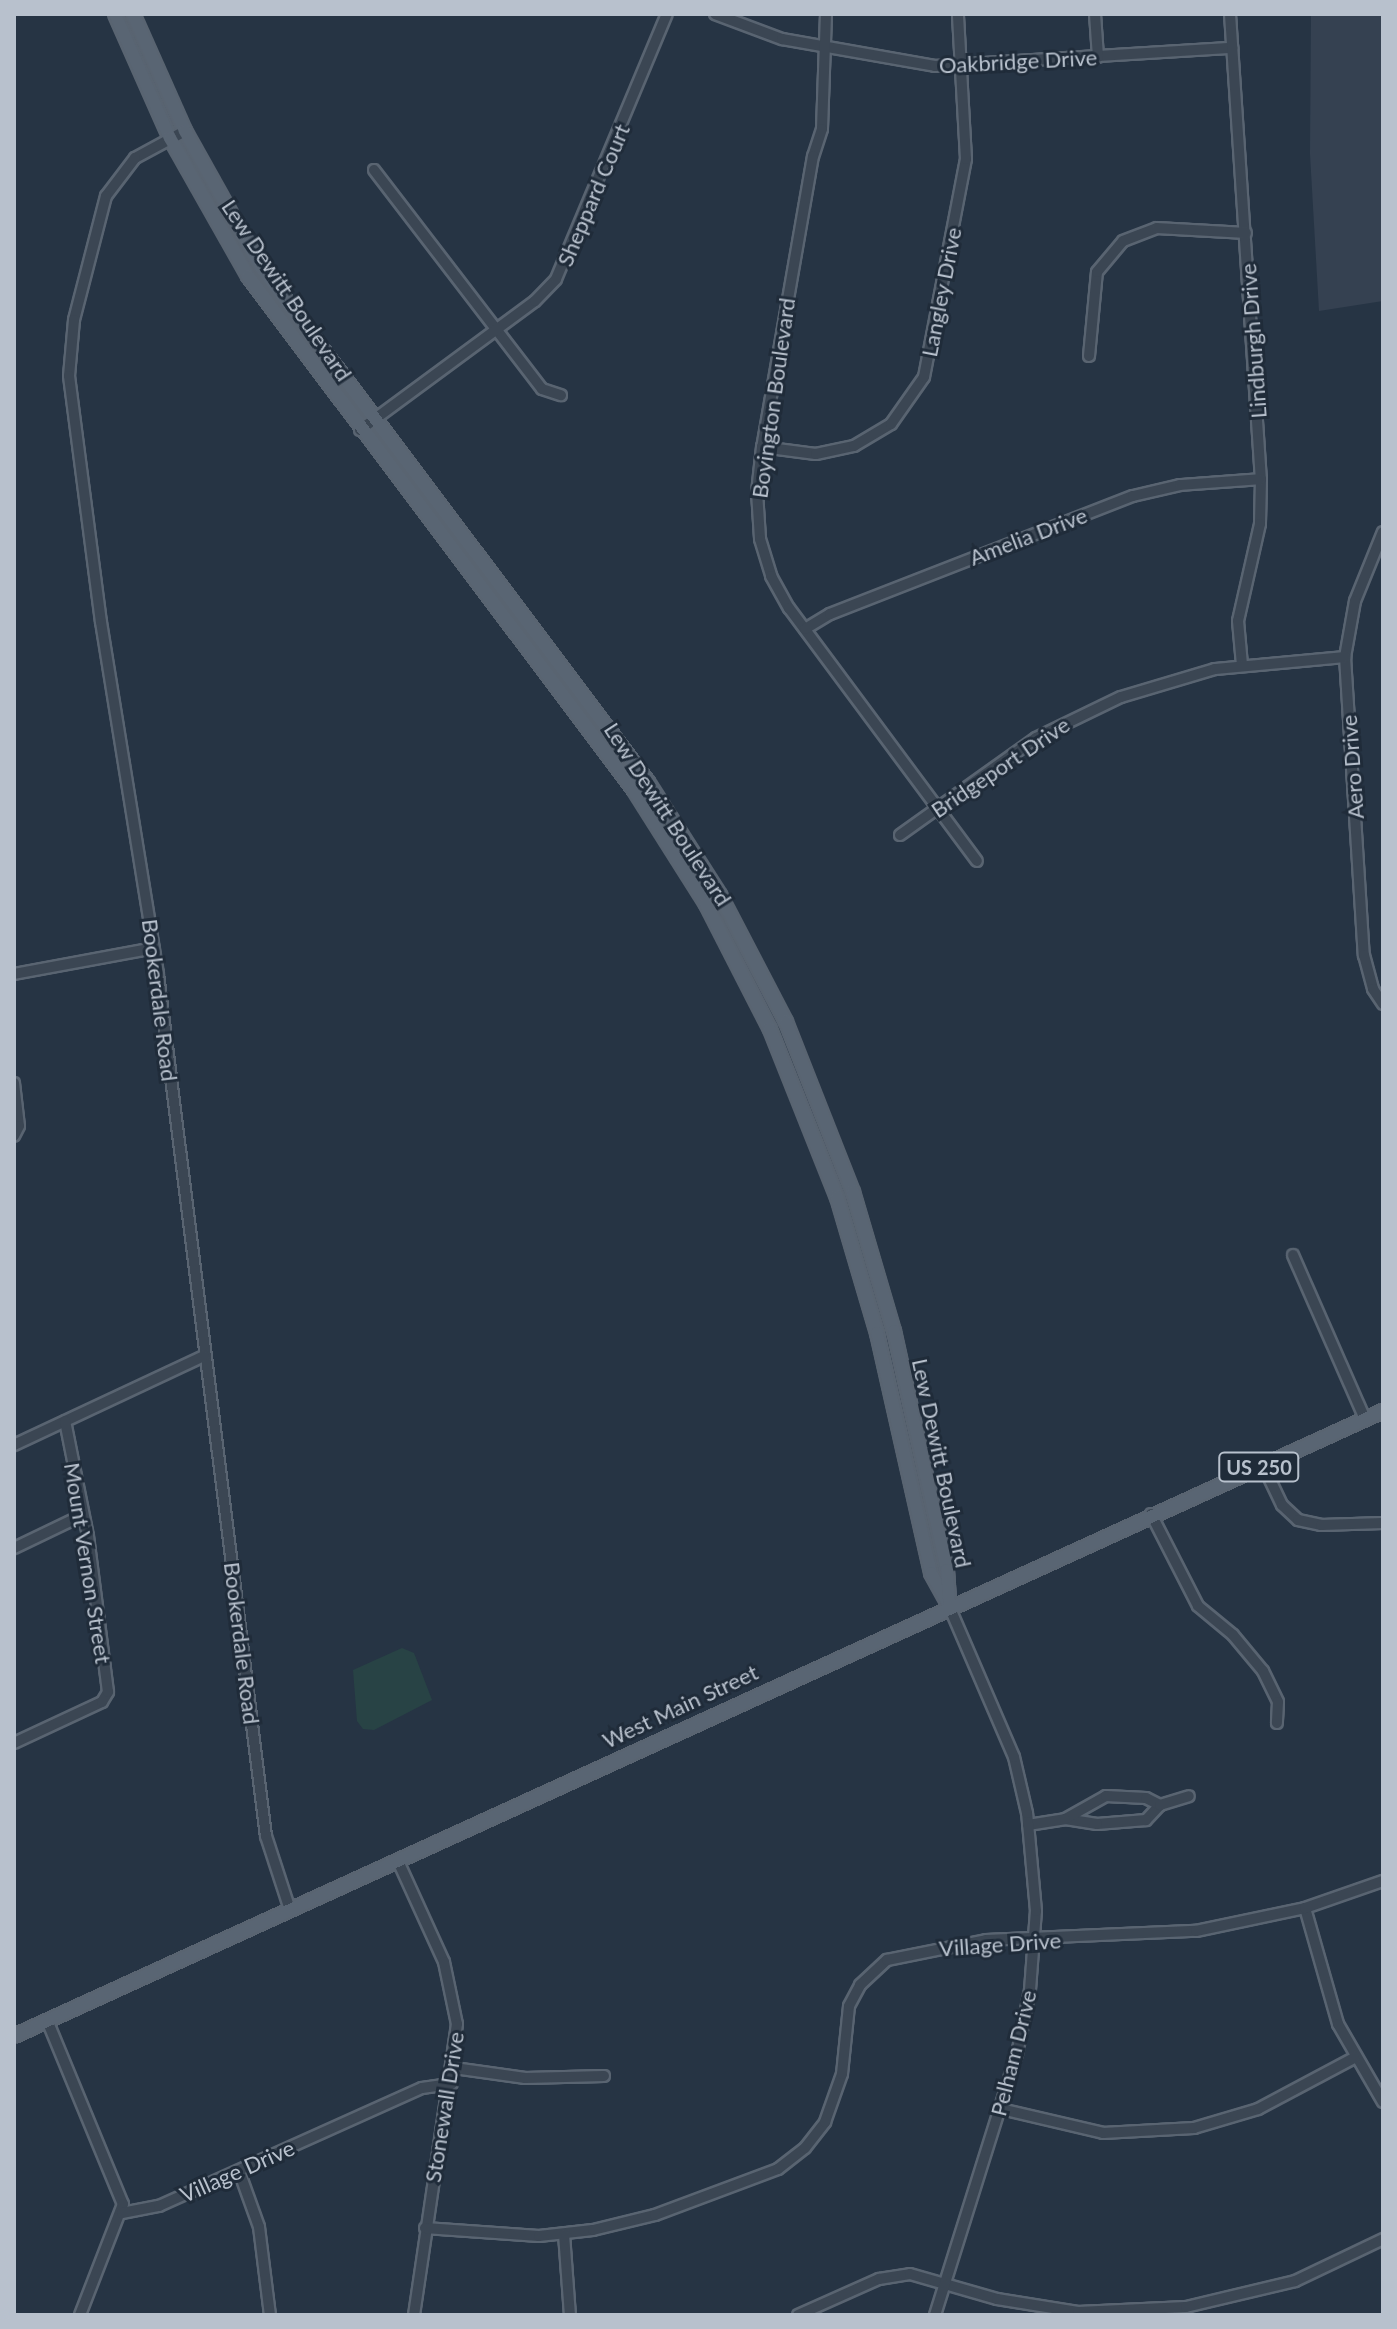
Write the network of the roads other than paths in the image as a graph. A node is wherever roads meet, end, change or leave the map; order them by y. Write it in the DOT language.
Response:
graph roads {
  1 [pos="115,14"];
  2 [pos="133,14"];
  3 [pos="667,14"];
  4 [pos="715,14"];
  5 [pos="826,14"];
  6 [pos="958,14"];
  7 [pos="1095,14"];
  8 [pos="1230,14"];
  9 [pos="827,47"];
  10 [pos="1232,48"];
  11 [pos="1098,57"];
  12 [pos="961,66"];
  13 [pos="185,131"];
  14 [pos="170,138"];
  15 [pos="374,170"];
  16 [pos="1246,233"];
  17 [pos="495,331"];
  18 [pos="1089,356"];
  19 [pos="561,395"];
  20 [pos="375,418"];
  21 [pos="360,430"];
  22 [pos="762,447"];
  23 [pos="1261,479"];
  24 [pos="1383,532"];
  25 [pos="805,629"];
  26 [pos="1345,657"];
  27 [pos="1242,665"];
  28 [pos="648,782"];
  29 [pos="634,790"];
  30 [pos="938,808"];
  31 [pos="900,835"];
  32 [pos="977,861"];
  33 [pos="154,948"];
  34 [pos="14,974"];
  35 [pos="1383,1004"];
  36 [pos="14,1083"];
  37 [pos="14,1136"];
  38 [pos="1293,1255"];
  39 [pos="204,1356"];
  40 [pos="1383,1411"];
  41 [pos="1365,1419"];
  42 [pos="65,1421"];
  43 [pos="14,1445"];
  44 [pos="1263,1465"];
  45 [pos="1151,1514"];
  46 [pos="83,1515"];
  47 [pos="1383,1523"];
  48 [pos="14,1548"];
  49 [pos="949,1606"];
  50 [pos="1277,1723"];
  51 [pos="14,1743"];
  52 [pos="1189,1796"];
  53 [pos="1160,1805"];
  54 [pos="1065,1819"];
  55 [pos="1028,1825"];
  56 [pos="398,1861"];
  57 [pos="1383,1881"];
  58 [pos="1305,1908"];
  59 [pos="290,1910"];
  60 [pos="1035,1938"];
  61 [pos="47,2020"];
  62 [pos="14,2036"];
  63 [pos="1354,2058"];
  64 [pos="454,2068"];
  65 [pos="604,2076"];
  66 [pos="452,2084"];
  67 [pos="1383,2102"];
  68 [pos="1001,2109"];
  69 [pos="239,2171"];
  70 [pos="122,2213"];
  71 [pos="425,2228"];
  72 [pos="564,2234"];
  73 [pos="1383,2239"];
  74 [pos="945,2283"];
  75 [pos="80,2315"];
  76 [pos="270,2315"];
  77 [pos="414,2315"];
  78 [pos="570,2315"];
  79 [pos="798,2315"];
  80 [pos="935,2315"];
  1 -- 14 [label="main road, Lew Dewitt Boulevard"];
  2 -- 13 [label="main road, Lew Dewitt Boulevard"];
  3 -- 17 [label="street, Sheppard Court"];
  4 -- 9 [label="street, Oakbridge Drive"];
  5 -- 9 [label="street, Boyington Boulevard"];
  6 -- 12 [label="street, Langley Drive"];
  7 -- 11 [label="street"];
  8 -- 10 [label="street, Lindburgh Drive"];
  9 -- 12 [label="street, Oakbridge Drive"];
  9 -- 22 [label="street, Boyington Boulevard"];
  10 -- 11 [label="street, Oakbridge Drive"];
  10 -- 16 [label="street, Lindburgh Drive"];
  11 -- 12 [label="street, Oakbridge Drive"];
  12 -- 22 [label="street, Langley Drive"];
  13 -- 14 [label="street, Bookerdale Road"];
  13 -- 20 [label="main road, Lew Dewitt Boulevard"];
  14 -- 21 [label="main road, Lew Dewitt Boulevard"];
  14 -- 33 [label="street, Bookerdale Road"];
  15 -- 17 [label="street"];
  16 -- 18 [label="street"];
  16 -- 23 [label="street, Lindburgh Drive"];
  17 -- 19 [label="street"];
  17 -- 20 [label="street, Sheppard Court"];
  20 -- 21 [label="street, Sheppard Court"];
  20 -- 28 [label="main road, Lew Dewitt Boulevard"];
  21 -- 29 [label="main road, Lew Dewitt Boulevard"];
  22 -- 25 [label="street, Boyington Boulevard"];
  23 -- 25 [label="street, Amelia Drive"];
  23 -- 27 [label="street, Lindburgh Drive"];
  24 -- 26 [label="street, Aero Drive"];
  25 -- 30 [label="street, Boyington Boulevard"];
  26 -- 27 [label="street"];
  26 -- 35 [label="street, Aero Drive"];
  27 -- 30 [label="street, Bridgeport Drive"];
  28 -- 29 [label="street"];
  28 -- 49 [label="main road, Lew Dewitt Boulevard"];
  29 -- 49 [label="main road, Lew Dewitt Boulevard"];
  30 -- 31 [label="street, Bridgeport Drive"];
  30 -- 32 [label="street, Boyington Boulevard"];
  33 -- 34 [label="street"];
  33 -- 39 [label="street, Bookerdale Road"];
  36 -- 37 [label="street"];
  38 -- 41 [label="street"];
  39 -- 42 [label="street"];
  39 -- 59 [label="street, Bookerdale Road"];
  40 -- 41 [label="main road, US 250"];
  41 -- 44 [label="main road, West Main Street / US 250"];
  42 -- 43 [label="street"];
  42 -- 46 [label="street, Mount Vernon Street"];
  44 -- 45 [label="main road, West Main Street / US 250"];
  44 -- 47 [label="street"];
  45 -- 49 [label="main road, West Main Street / US 250"];
  45 -- 50 [label="street"];
  46 -- 48 [label="street"];
  46 -- 51 [label="street, Mount Vernon Street"];
  49 -- 55 [label="street, Pelham Drive"];
  49 -- 56 [label="main road, West Main Street / US 250"];
  52 -- 53 [label="street"];
  53 -- 54 [label="street"];
  53 -- 54 [label="street"];
  54 -- 55 [label="street"];
  55 -- 60 [label="street, Pelham Drive"];
  56 -- 59 [label="main road, West Main Street / US 250"];
  56 -- 64 [label="street, Stonewall Drive"];
  57 -- 58 [label="street, Village Drive"];
  58 -- 60 [label="street, Village Drive"];
  58 -- 63 [label="street"];
  59 -- 61 [label="main road, West Main Street / US 250"];
  60 -- 68 [label="street, Pelham Drive"];
  60 -- 72 [label="street, Village Drive"];
  61 -- 62 [label="main road, West Main Street / US 250"];
  61 -- 70 [label="street"];
  63 -- 67 [label="street"];
  63 -- 68 [label="street"];
  64 -- 65 [label="street"];
  64 -- 66 [label="street, Stonewall Drive"];
  66 -- 69 [label="street, Village Drive"];
  66 -- 71 [label="street, Stonewall Drive"];
  68 -- 74 [label="street, Pelham Drive"];
  69 -- 70 [label="street, Village Drive"];
  69 -- 76 [label="street"];
  70 -- 75 [label="street"];
  71 -- 72 [label="street, Village Drive"];
  71 -- 77 [label="street, Stonewall Drive"];
  72 -- 78 [label="street"];
  73 -- 74 [label="street"];
  74 -- 79 [label="street"];
  74 -- 80 [label="street, Pelham Drive"];
}
